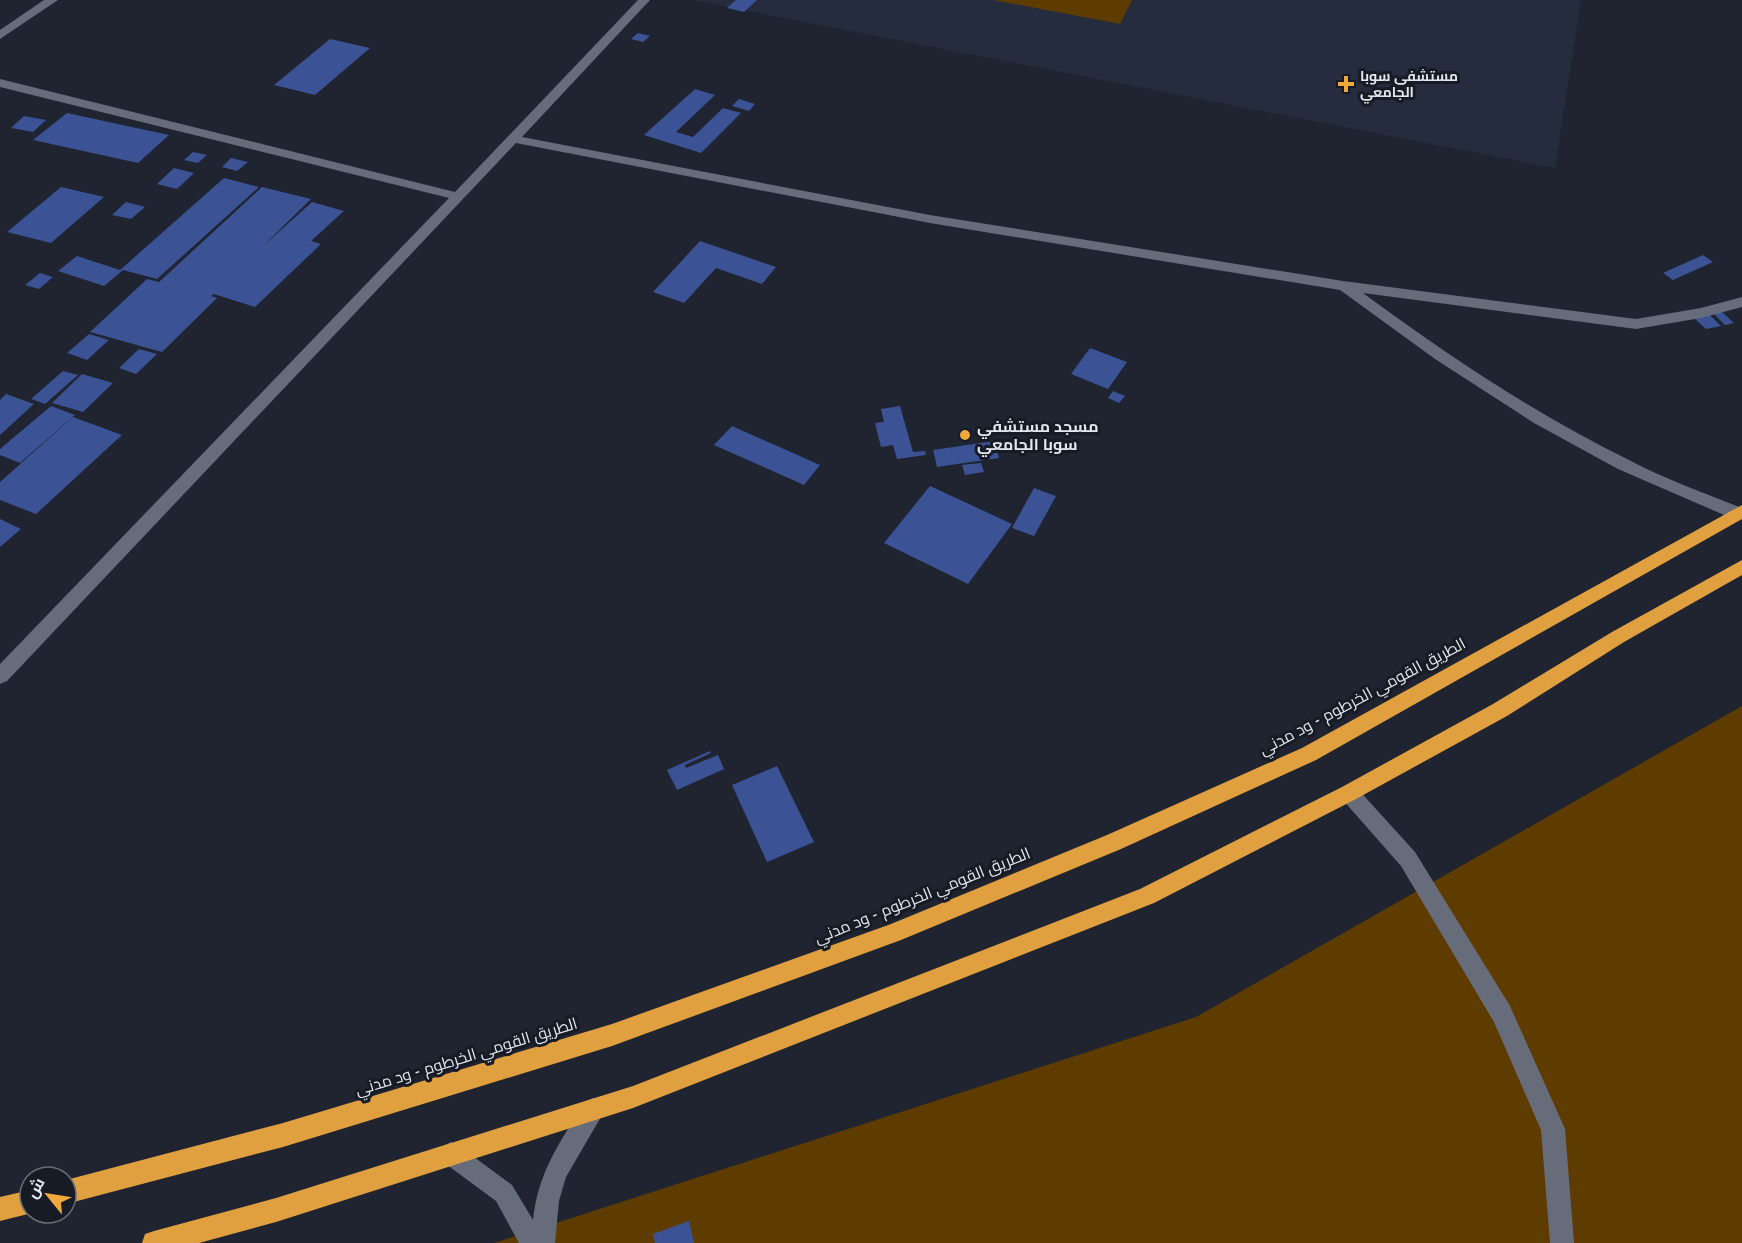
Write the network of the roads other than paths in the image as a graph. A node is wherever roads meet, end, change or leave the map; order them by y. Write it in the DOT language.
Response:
graph roads {
  1 [pos="52,0"];
  2 [pos="644,0"];
  3 [pos="0,35"];
  4 [pos="0,83"];
  5 [pos="514,139"];
  6 [pos="460,197"];
  7 [pos="1343,286"];
  8 [pos="1742,302"];
  9 [pos="1739,512"];
  10 [pos="1742,567"];
  11 [pos="0,676"];
  12 [pos="1349,793"];
  13 [pos="593,1110"];
  14 [pos="451,1154"];
  15 [pos="78,1189"];
  16 [pos="18,1205"];
  17 [pos="0,1209"];
  18 [pos="154,1243"];
  19 [pos="533,1243"];
  20 [pos="543,1243"];
  21 [pos="1562,1243"];
  1 -- 3 [label="street"];
  2 -- 5 [label="street"];
  4 -- 6 [label="street"];
  5 -- 6 [label="street"];
  5 -- 7 [label="street"];
  6 -- 11 [label="street"];
  7 -- 8 [label="street"];
  7 -- 9 [label="street"];
  9 -- 15 [label="highway, الطريق القومي الخرطوم - ود مدني"];
  10 -- 12 [label="highway"];
  12 -- 13 [label="highway"];
  12 -- 21 [label="street"];
  13 -- 14 [label="highway"];
  13 -- 20 [label="street"];
  14 -- 18 [label="highway"];
  14 -- 19 [label="street"];
  16 -- 17 [label="highway"];
}
